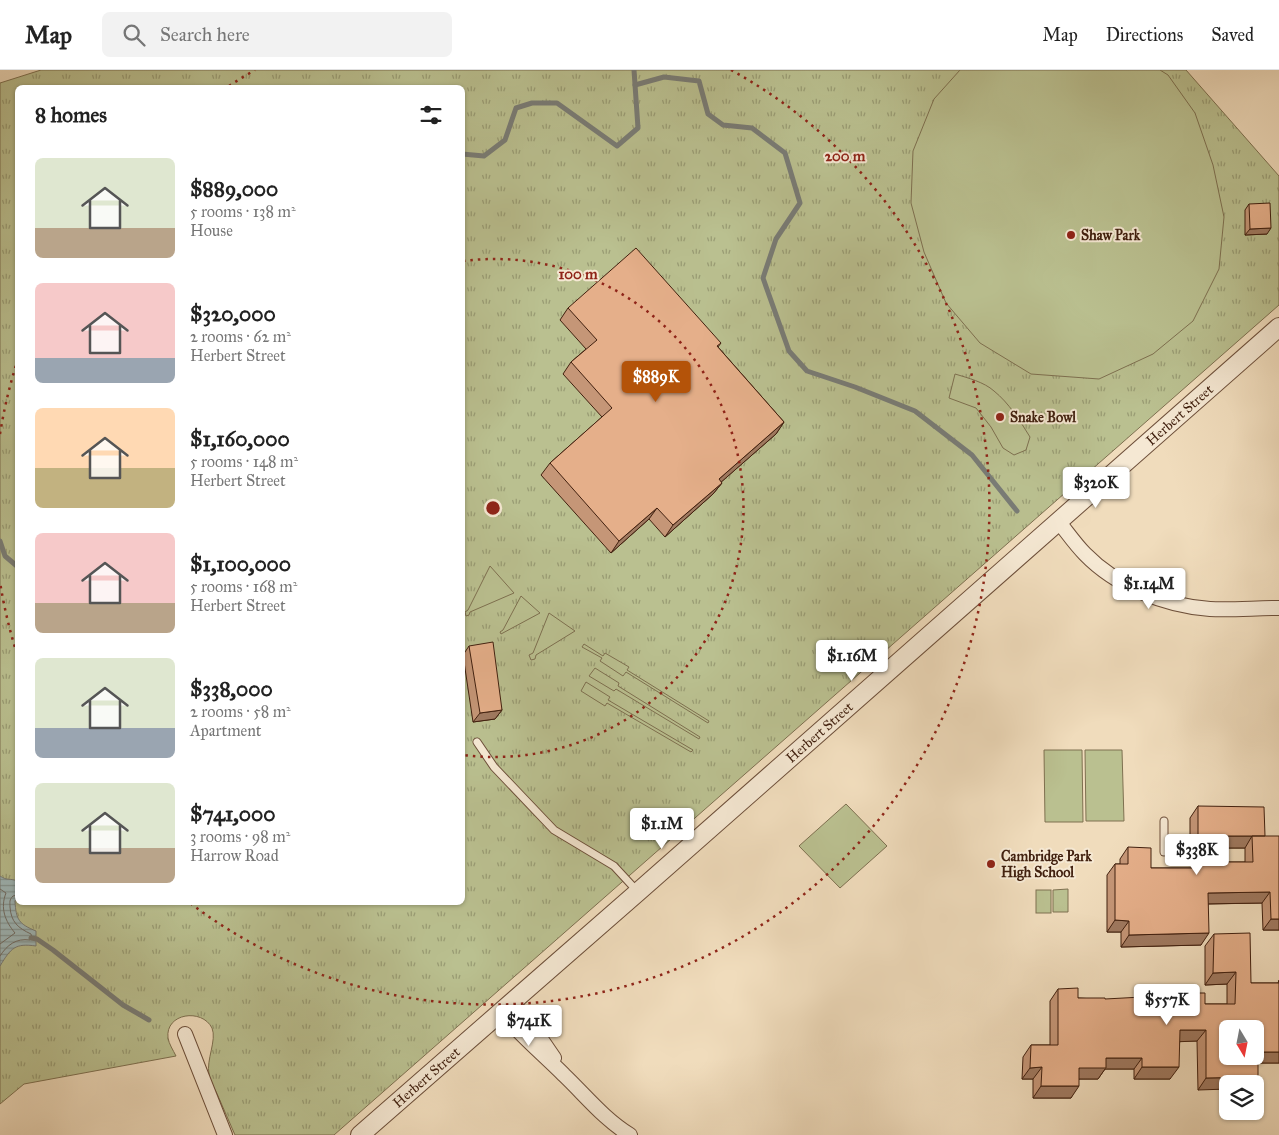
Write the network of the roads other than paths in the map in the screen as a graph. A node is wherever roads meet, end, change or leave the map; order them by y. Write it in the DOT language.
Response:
graph roads {
  1 [pos="1279,327"];
  2 [pos="1058,521"];
  3 [pos="1279,608"];
  4 [pos="477,742"];
  5 [pos="1164,821"];
  6 [pos="1164,852"];
  7 [pos="638,892"];
  8 [pos="506,1008"];
  9 [pos="185,1034"];
  10 [pos="225,1135"];
  11 [pos="360,1135"];
  12 [pos="630,1135"];
  1 -- 2 [label="street, Herbert Street"];
  2 -- 3 [label="street"];
  2 -- 7 [label="street, Herbert Street"];
  4 -- 7 [label="lane"];
  5 -- 6 [label="lane"];
  7 -- 8 [label="street, Herbert Street"];
  8 -- 11 [label="street, Herbert Street"];
  8 -- 12 [label="street"];
  9 -- 10 [label="street"];
}
